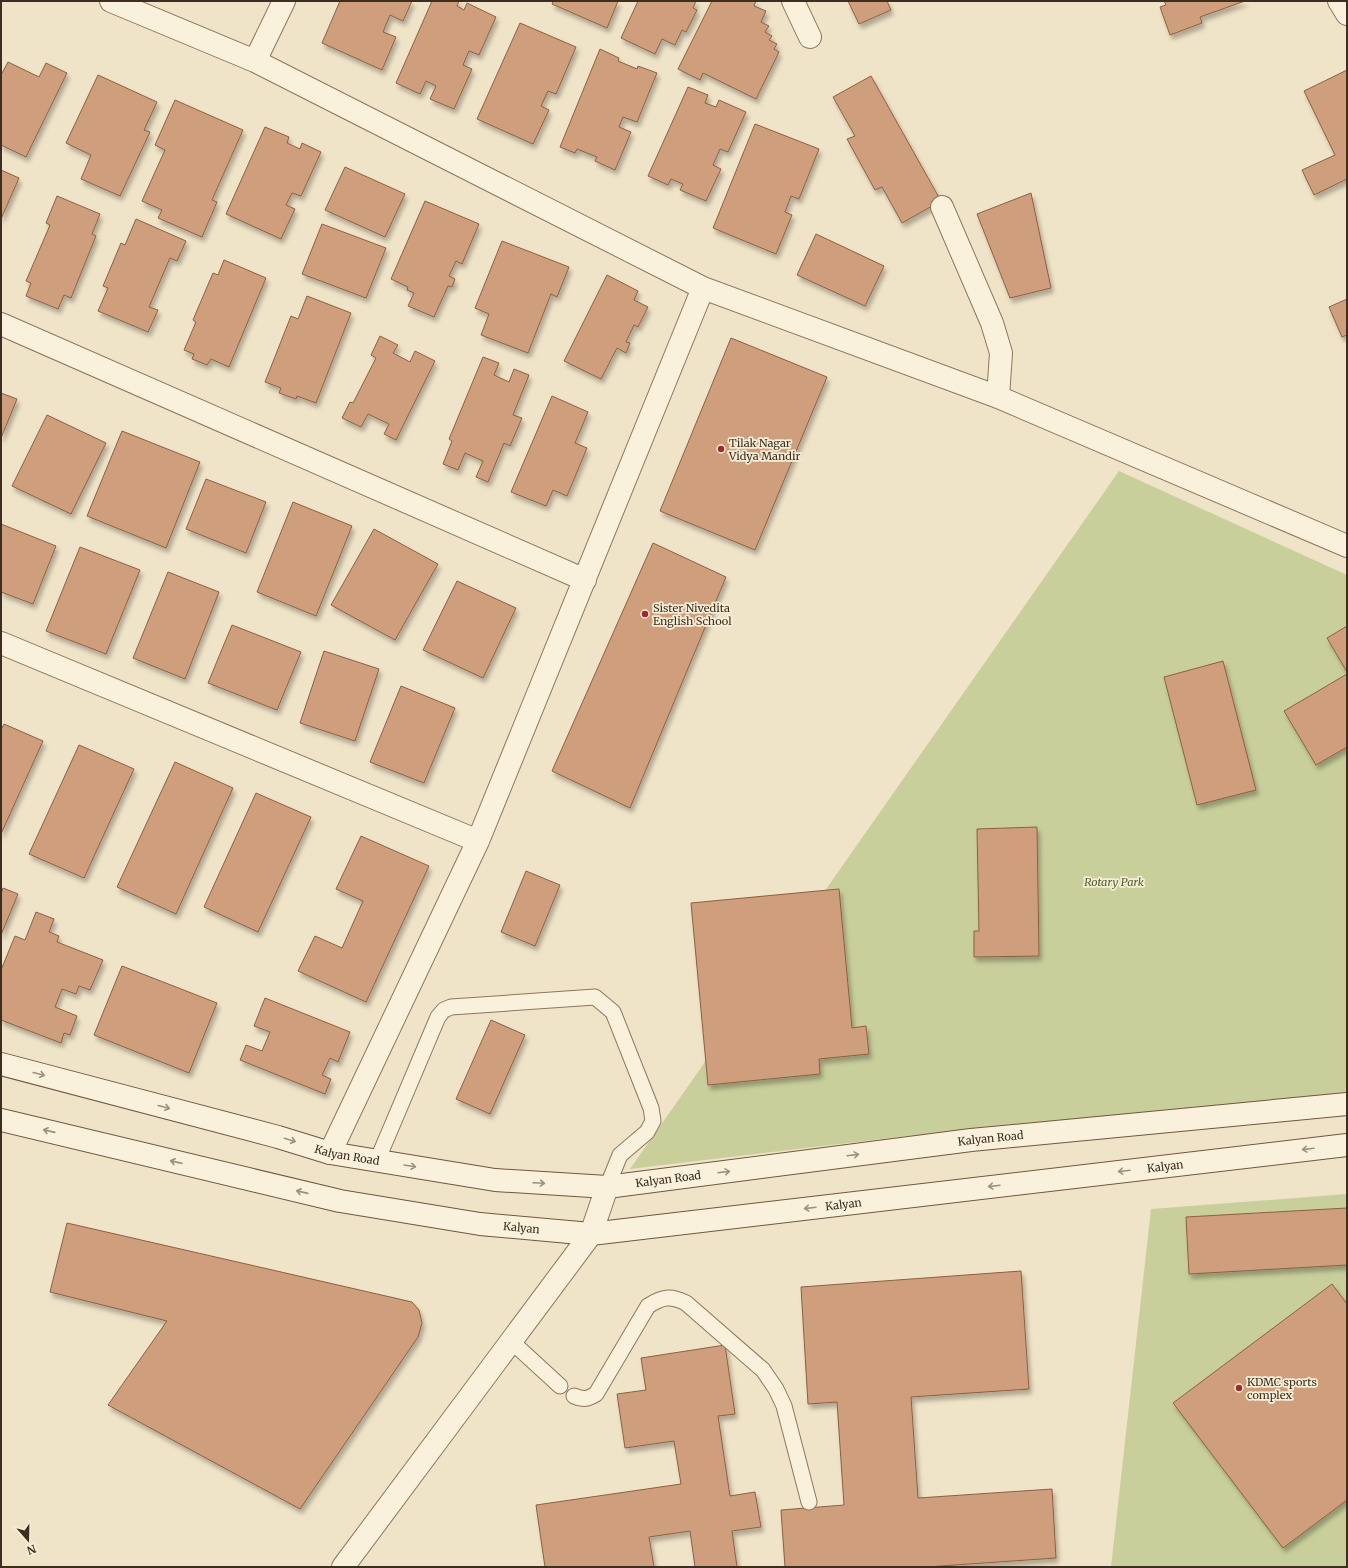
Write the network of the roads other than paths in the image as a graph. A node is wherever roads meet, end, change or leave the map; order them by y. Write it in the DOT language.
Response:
graph roads {
  1 [pos="111,1"];
  2 [pos="284,1"];
  3 [pos="793,1"];
  4 [pos="1338,1"];
  5 [pos="1347,14"];
  6 [pos="810,37"];
  7 [pos="255,61"];
  8 [pos="942,207"];
  9 [pos="703,288"];
  10 [pos="1,324"];
  11 [pos="998,398"];
  12 [pos="1347,546"];
  13 [pos="585,580"];
  14 [pos="1,644"];
  15 [pos="478,841"];
  16 [pos="1,1064"];
  17 [pos="1347,1104"];
  18 [pos="1,1120"];
  19 [pos="1347,1145"];
  20 [pos="330,1153"];
  21 [pos="377,1161"];
  22 [pos="607,1187"];
  23 [pos="591,1234"];
  24 [pos="511,1341"];
  25 [pos="560,1386"];
  26 [pos="574,1396"];
  27 [pos="809,1502"];
  28 [pos="343,1567"];
  1 -- 7 [label="street"];
  2 -- 7 [label="street"];
  3 -- 6 [label="street"];
  4 -- 5 [label="street"];
  7 -- 9 [label="street"];
  8 -- 11 [label="street"];
  9 -- 11 [label="street"];
  9 -- 13 [label="street"];
  10 -- 13 [label="street"];
  11 -- 12 [label="street"];
  13 -- 15 [label="street"];
  14 -- 15 [label="street"];
  15 -- 20 [label="street"];
  16 -- 20 [label="street, Kalyan Road, one-way"];
  22 -- 17 [label="street, Kalyan Road, one-way"];
  23 -- 18 [label="street, Kalyan, one-way"];
  19 -- 23 [label="street, Kalyan, one-way"];
  20 -- 21 [label="street, Kalyan Road"];
  21 -- 22 [label="street, Kalyan Road, one-way"];
  21 -- 22 [label="lane"];
  22 -- 23 [label="street"];
  23 -- 24 [label="street"];
  24 -- 25 [label="lane"];
  24 -- 28 [label="street"];
  26 -- 27 [label="lane"];
}
